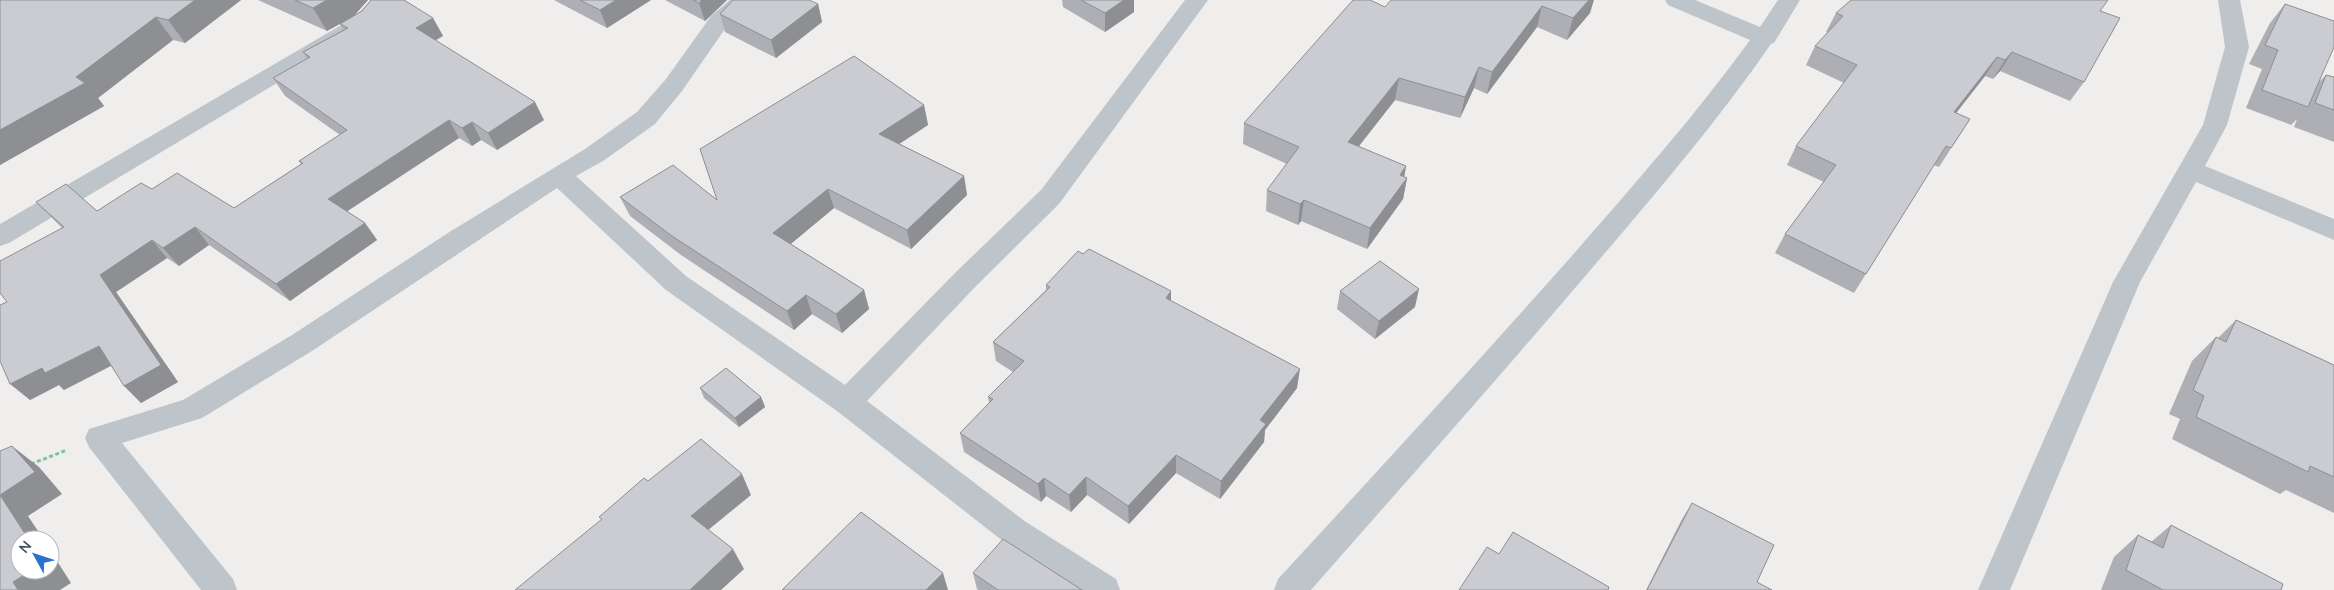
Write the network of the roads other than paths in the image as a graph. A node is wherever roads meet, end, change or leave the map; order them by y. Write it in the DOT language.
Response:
graph roads {
  1 [pos="383,0"];
  2 [pos="743,0"];
  3 [pos="1197,0"];
  4 [pos="1676,0"];
  5 [pos="1789,0"];
  6 [pos="2229,0"];
  7 [pos="1766,38"];
  8 [pos="2189,169"];
  9 [pos="559,175"];
  10 [pos="2334,230"];
  11 [pos="0,236"];
  12 [pos="847,402"];
  13 [pos="222,590"];
  14 [pos="1104,590"];
  15 [pos="1290,590"];
  16 [pos="1994,590"];
  1 -- 11 [label="street"];
  2 -- 9 [label="street"];
  3 -- 12 [label="street"];
  4 -- 7 [label="street"];
  5 -- 7 [label="street"];
  6 -- 8 [label="street"];
  7 -- 15 [label="street"];
  8 -- 10 [label="street"];
  8 -- 16 [label="street"];
  9 -- 12 [label="street"];
  9 -- 13 [label="street"];
  12 -- 14 [label="street"];
}
